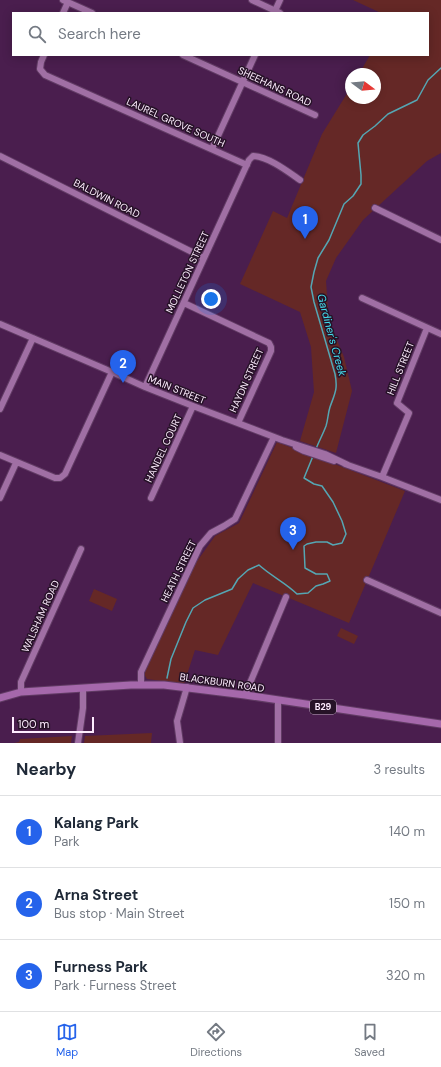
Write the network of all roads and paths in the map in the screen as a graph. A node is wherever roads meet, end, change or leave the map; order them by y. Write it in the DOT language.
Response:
graph roads {
  1 [pos="252,0"];
  2 [pos="280,0"];
  3 [pos="66,1"];
  4 [pos="63,12"];
  5 [pos="90,12"];
  6 [pos="276,12"];
  7 [pos="44,56"];
  8 [pos="185,56"];
  9 [pos="255,56"];
  10 [pos="242,82"];
  11 [pos="315,115"];
  12 [pos="212,149"];
  13 [pos="0,156"];
  14 [pos="247,165"];
  15 [pos="300,180"];
  16 [pos="375,208"];
  17 [pos="441,240"];
  18 [pos="204,258"];
  19 [pos="362,298"];
  20 [pos="184,303"];
  21 [pos="0,324"];
  22 [pos="427,328"];
  23 [pos="441,334"];
  24 [pos="33,338"];
  25 [pos="112,372"];
  26 [pos="145,387"];
  27 [pos="193,406"];
  28 [pos="0,409"];
  29 [pos="238,423"];
  30 [pos="274,437"];
  31 [pos="0,455"];
  32 [pos="16,463"];
  33 [pos="382,477"];
  34 [pos="0,498"];
  35 [pos="151,498"];
  36 [pos="441,500"];
  37 [pos="81,549"];
  38 [pos="367,580"];
  39 [pos="286,597"];
  40 [pos="441,613"];
  41 [pos="141,685"];
  42 [pos="187,687"];
  43 [pos="83,688"];
  44 [pos="21,692"];
  45 [pos="245,695"];
  46 [pos="0,698"];
  47 [pos="278,700"];
  48 [pos="441,724"];
  49 [pos="78,743"];
  50 [pos="180,743"];
  51 [pos="278,743"];
  1 -- 6 [label="street"];
  2 -- 6 [label="street"];
  3 -- 4 [label="street"];
  3 -- 5 [label="street"];
  7 -- 12 [label="street, LAUREL GROVE SOUTH"];
  8 -- 10 [label="street, SHEEHANS ROAD"];
  9 -- 10 [label="street"];
  10 -- 11 [label="street, SHEEHANS ROAD"];
  10 -- 12 [label="street"];
  12 -- 14 [label="street, LAUREL GROVE SOUTH"];
  13 -- 18 [label="street, BALDWIN ROAD"];
  14 -- 15 [label="street"];
  14 -- 18 [label="street, MOLLETON STREET"];
  16 -- 17 [label="street"];
  18 -- 20 [label="street, MOLLETON STREET"];
  19 -- 22 [label="street"];
  20 -- 26 [label="street, MOLLETON STREET"];
  20 -- 29 [label="street, HAYDN STREET"];
  21 -- 24 [label="street, MAIN STREET"];
  22 -- 23 [label="street"];
  22 -- 33 [label="street, HILL STREET"];
  24 -- 25 [label="street, MAIN STREET"];
  24 -- 28 [label="street"];
  25 -- 26 [label="street, MAIN STREET"];
  25 -- 32 [label="street"];
  26 -- 27 [label="street, MAIN STREET"];
  27 -- 29 [label="street, MAIN STREET"];
  27 -- 35 [label="street, HANDEL COURT"];
  29 -- 30 [label="street, MAIN STREET"];
  30 -- 33 [label="street, MAIN STREET"];
  30 -- 41 [label="street, HEATH STREET"];
  31 -- 32 [label="street"];
  32 -- 34 [label="street"];
  33 -- 36 [label="street, MAIN STREET"];
  37 -- 44 [label="street, WALSHAM ROAD"];
  38 -- 40 [label="street"];
  39 -- 45 [label="street"];
  41 -- 42 [label="main road, BLACKBURN ROAD / B29"];
  41 -- 43 [label="main road, BLACKBURN ROAD / B29"];
  42 -- 45 [label="main road, BLACKBURN ROAD / B29"];
  42 -- 50 [label="street"];
  43 -- 44 [label="main road, BLACKBURN ROAD / B29"];
  43 -- 49 [label="street"];
  44 -- 46 [label="main road, BLACKBURN ROAD / B29"];
  45 -- 47 [label="main road, BLACKBURN ROAD / B29"];
  47 -- 48 [label="main road, BLACKBURN ROAD / B29"];
  47 -- 51 [label="street"];
}
